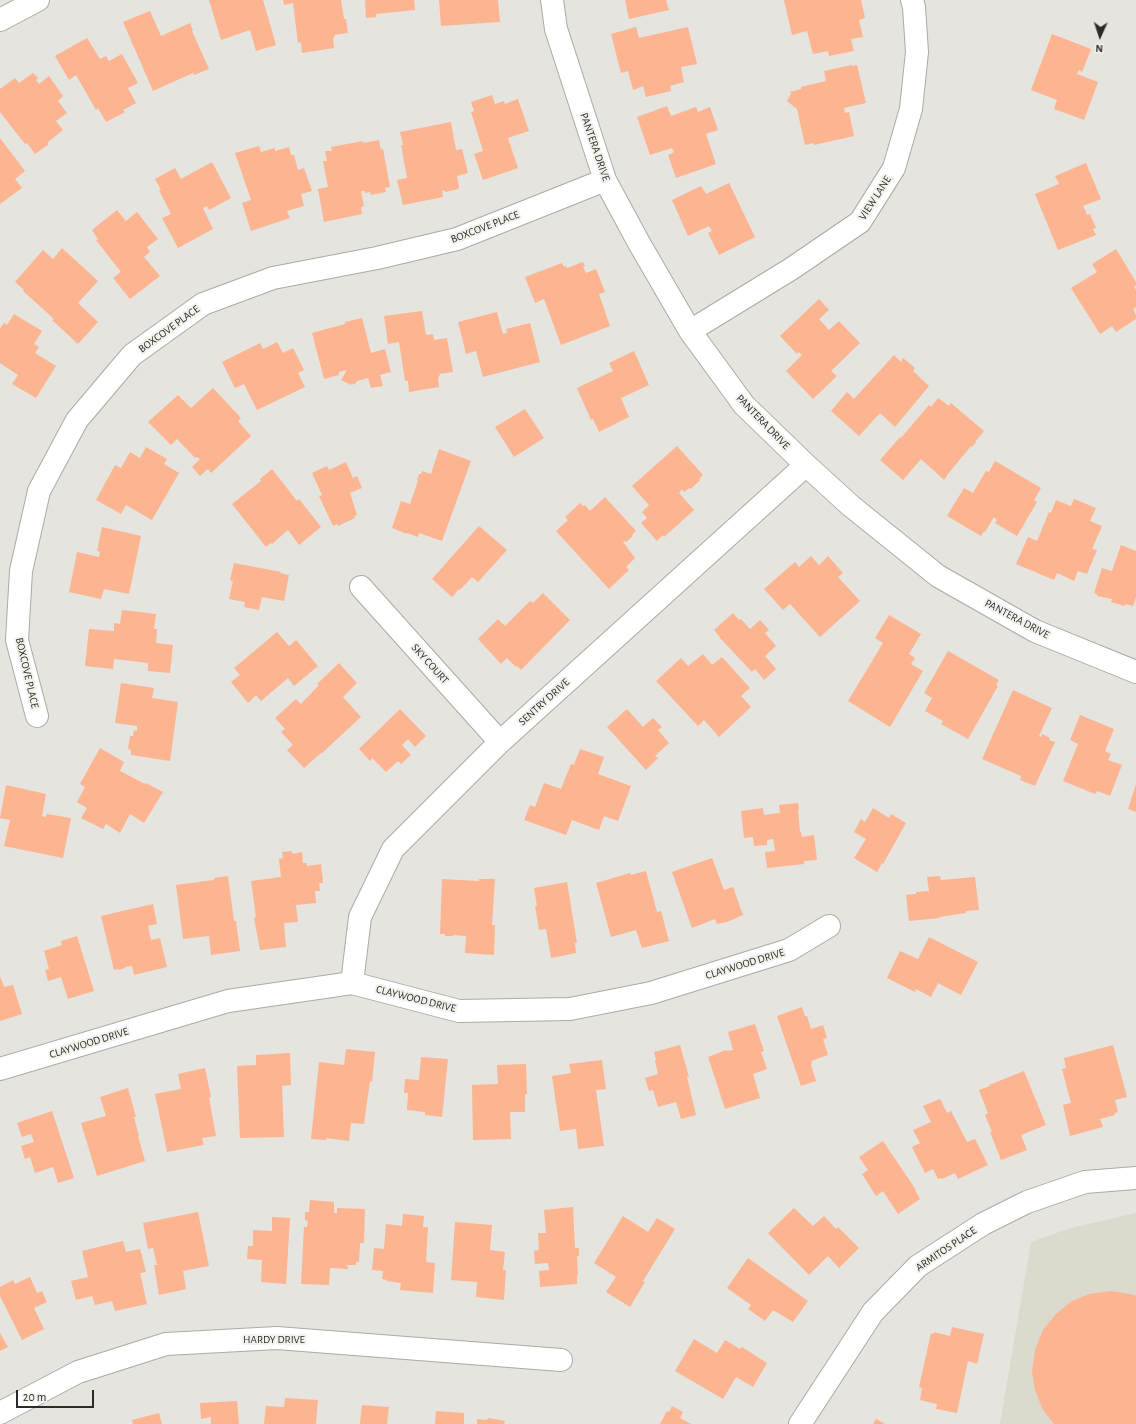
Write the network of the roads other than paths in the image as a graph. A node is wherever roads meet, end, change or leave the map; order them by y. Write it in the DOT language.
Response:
graph roads {
  1 [pos="38,0"];
  2 [pos="552,0"];
  3 [pos="912,0"];
  4 [pos="0,20"];
  5 [pos="605,180"];
  6 [pos="690,331"];
  7 [pos="806,465"];
  8 [pos="360,586"];
  9 [pos="1136,672"];
  10 [pos="37,716"];
  11 [pos="500,742"];
  12 [pos="829,926"];
  13 [pos="352,983"];
  14 [pos="0,1069"];
  15 [pos="1136,1178"];
  16 [pos="561,1360"];
  17 [pos="0,1413"];
  18 [pos="800,1424"];
  1 -- 4 [label="street"];
  2 -- 5 [label="street, PANTERA DRIVE"];
  3 -- 6 [label="street, VIEW LANE"];
  5 -- 6 [label="street, PANTERA DRIVE"];
  5 -- 10 [label="street, BOXCOVE PLACE"];
  6 -- 7 [label="street, PANTERA DRIVE"];
  7 -- 9 [label="street, PANTERA DRIVE"];
  7 -- 11 [label="street, SENTRY DRIVE"];
  8 -- 11 [label="street, SKY COURT"];
  11 -- 13 [label="street, SENTRY DRIVE"];
  12 -- 13 [label="street, CLAYWOOD DRIVE"];
  13 -- 14 [label="street, CLAYWOOD DRIVE"];
  15 -- 18 [label="street, ARMITOS PLACE"];
  16 -- 17 [label="street, HARDY DRIVE"];
}
